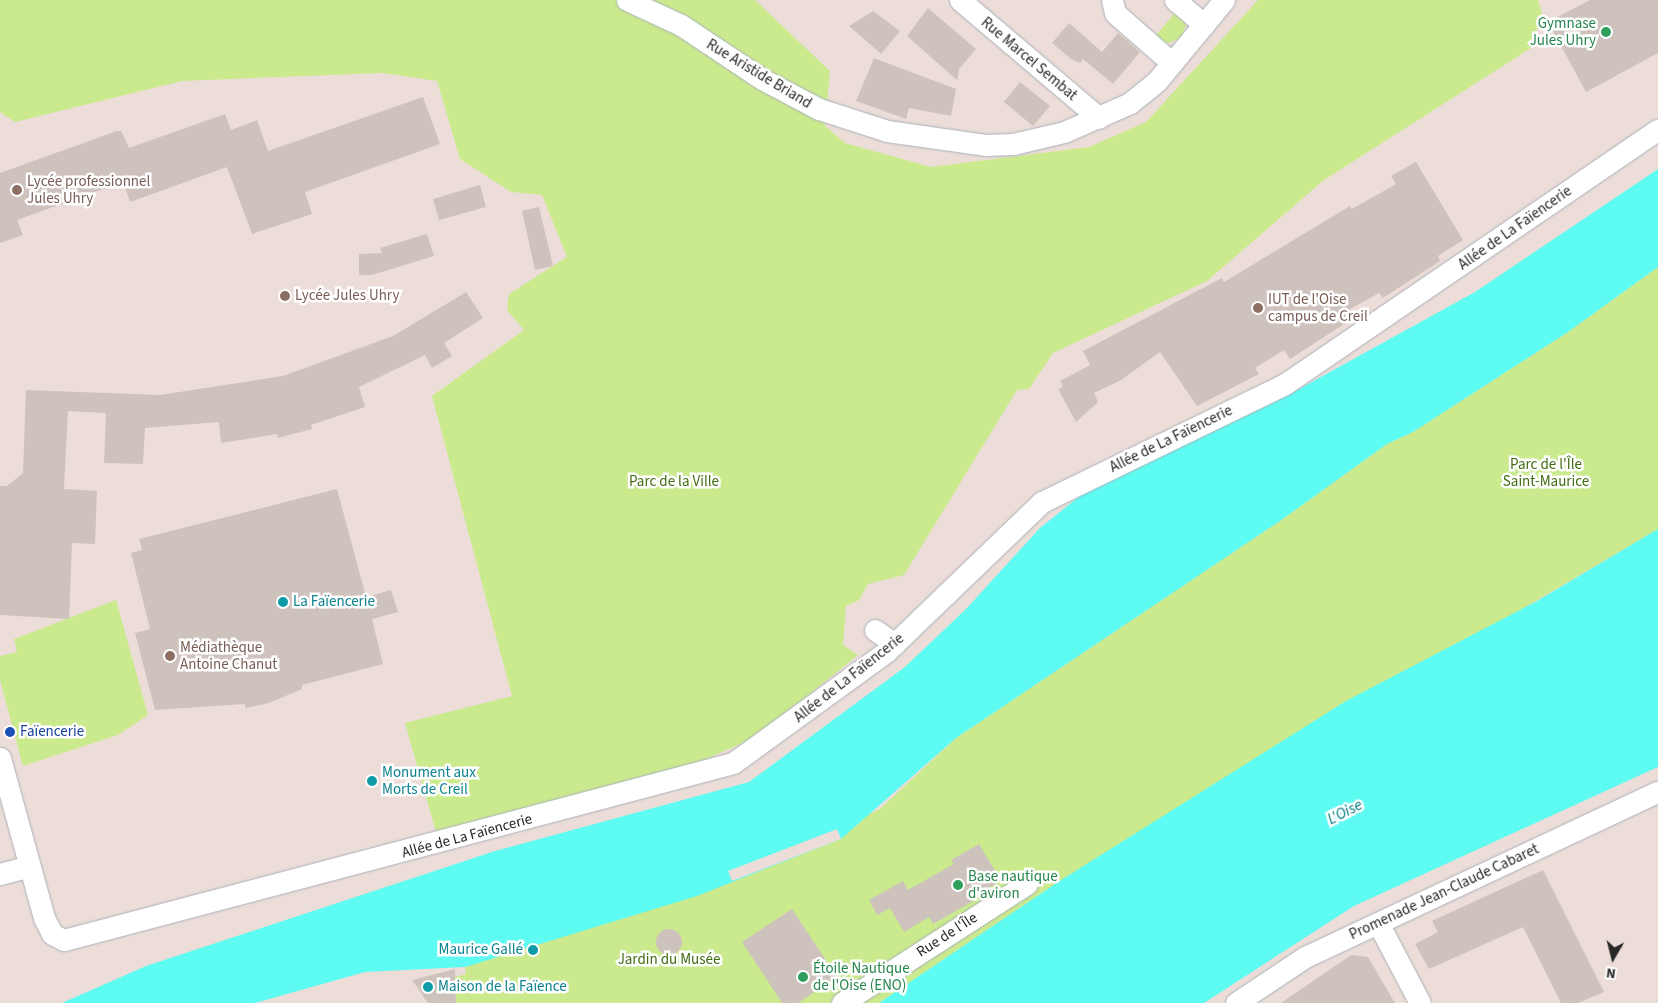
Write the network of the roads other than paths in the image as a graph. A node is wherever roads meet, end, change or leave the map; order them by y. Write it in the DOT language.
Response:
graph roads {
  1 [pos="627,0"];
  2 [pos="960,0"];
  3 [pos="1112,0"];
  4 [pos="1175,0"];
  5 [pos="1224,0"];
  6 [pos="1204,24"];
  7 [pos="1172,63"];
  8 [pos="1099,118"];
  9 [pos="1658,130"];
  10 [pos="875,630"];
  11 [pos="895,644"];
  12 [pos="0,758"];
  13 [pos="1658,792"];
  14 [pos="29,866"];
  15 [pos="0,874"];
  16 [pos="1027,884"];
  17 [pos="1378,924"];
  18 [pos="842,1003"];
  19 [pos="1236,1003"];
  20 [pos="1420,1003"];
  1 -- 8 [label="street, Rue Aristide Briand"];
  2 -- 8 [label="street, Rue Marcel Sembat"];
  3 -- 7 [label="street"];
  4 -- 6 [label="street"];
  5 -- 6 [label="street, Rue Aristide Briand"];
  6 -- 7 [label="street, Rue Aristide Briand"];
  7 -- 8 [label="street, Rue Aristide Briand"];
  9 -- 11 [label="street, Allée de La Faïencerie"];
  10 -- 11 [label="street"];
  11 -- 14 [label="street, Allée de La Faïencerie"];
  12 -- 14 [label="street, Allée de La Faïencerie"];
  13 -- 17 [label="street, Promenade Jean-Claude Cabaret"];
  14 -- 15 [label="street"];
  16 -- 18 [label="street, Rue de l'Île"];
  17 -- 19 [label="street, Promenade Jean-Claude Cabaret"];
  17 -- 20 [label="street"];
}
